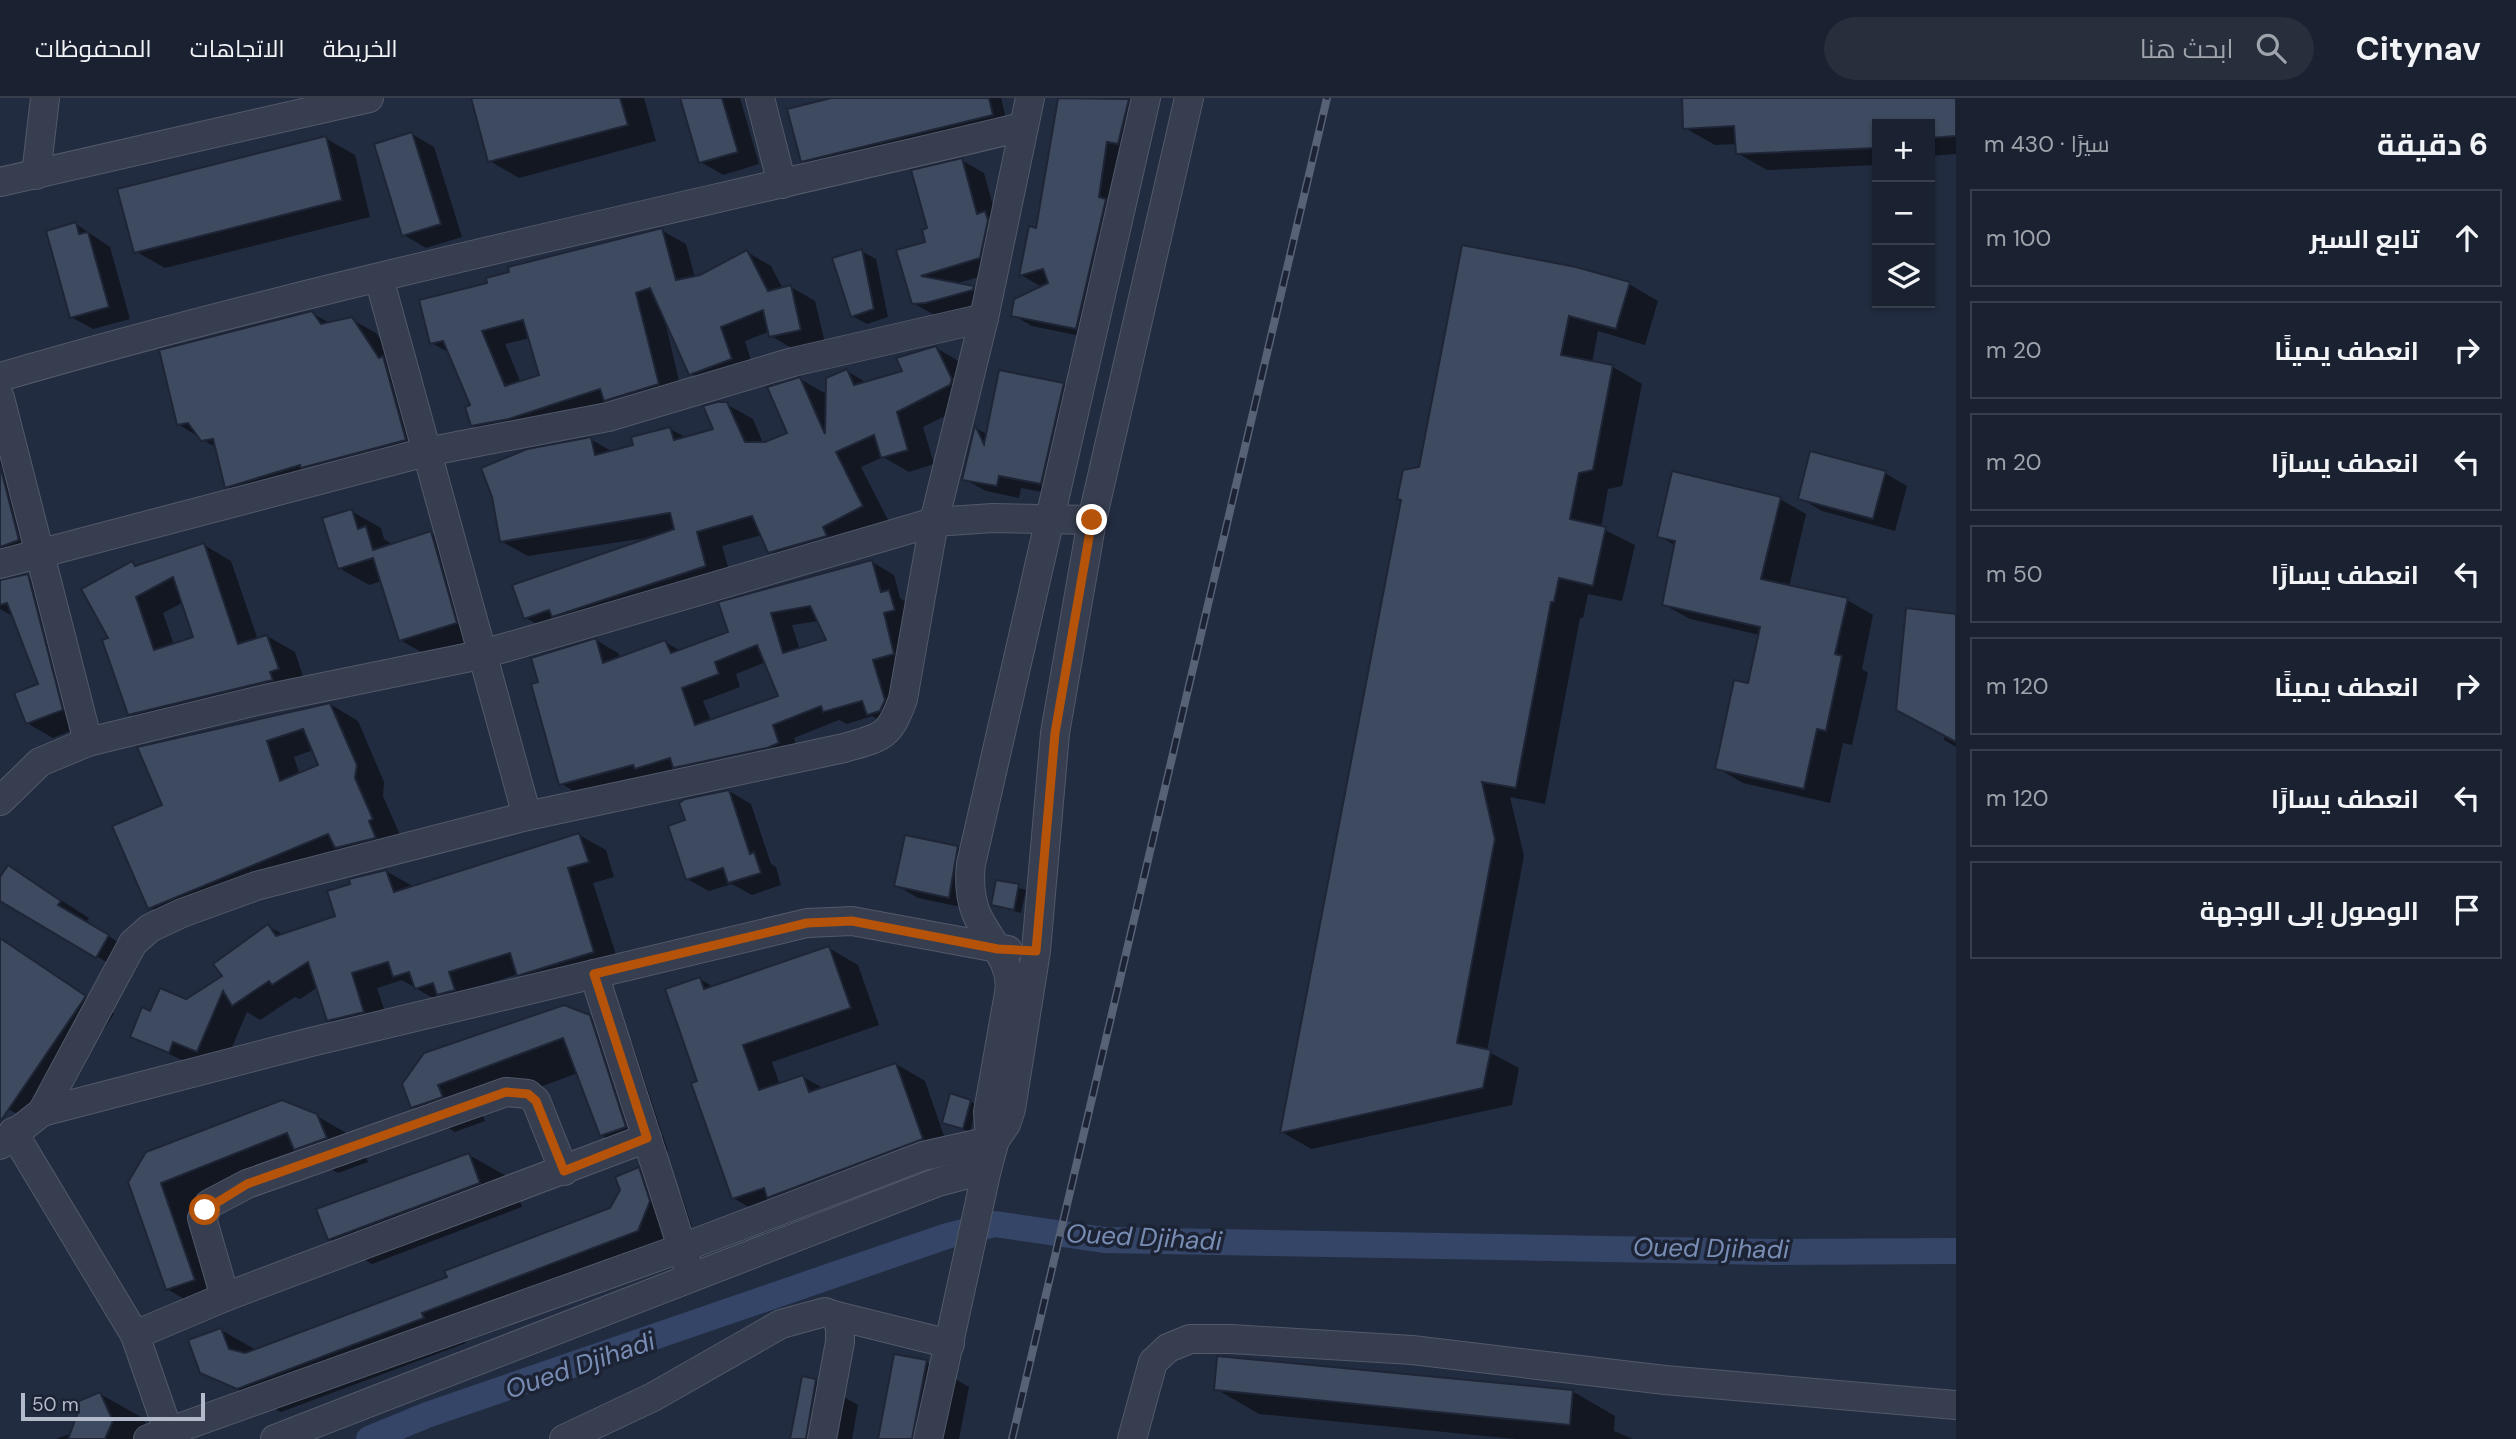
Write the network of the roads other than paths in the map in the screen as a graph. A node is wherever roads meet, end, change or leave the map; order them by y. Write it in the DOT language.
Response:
graph roads {
  1 [pos="46,98"];
  2 [pos="369,98"];
  3 [pos="760,98"];
  4 [pos="1030,98"];
  5 [pos="1146,98"];
  6 [pos="1189,98"];
  7 [pos="1022,127"];
  8 [pos="36,175"];
  9 [pos="0,182"];
  10 [pos="782,184"];
  11 [pos="379,278"];
  12 [pos="984,318"];
  13 [pos="0,377"];
  14 [pos="0,397"];
  15 [pos="426,452"];
  16 [pos="1049,517"];
  17 [pos="1092,520"];
  18 [pos="934,522"];
  19 [pos="42,554"];
  20 [pos="0,564"];
  21 [pos="480,655"];
  22 [pos="88,742"];
  23 [pos="0,801"];
  24 [pos="527,816"];
  25 [pos="998,949"];
  26 [pos="1036,951"];
  27 [pos="594,974"];
  28 [pos="42,1112"];
  29 [pos="6,1138"];
  30 [pos="647,1138"];
  31 [pos="995,1140"];
  32 [pos="987,1169"];
  33 [pos="564,1171"];
  34 [pos="682,1248"];
  35 [pos="692,1279"];
  36 [pos="225,1297"];
  37 [pos="833,1315"];
  38 [pos="135,1335"];
  39 [pos="950,1344"];
  40 [pos="1956,1405"];
  41 [pos="162,1437"];
  42 [pos="573,1437"];
  43 [pos="275,1439"];
  44 [pos="822,1439"];
  45 [pos="928,1439"];
  46 [pos="1132,1439"];
  1 -- 8 [label="street"];
  2 -- 8 [label="street"];
  3 -- 10 [label="street"];
  4 -- 7 [label="street"];
  5 -- 16 [label="street"];
  6 -- 17 [label="street"];
  7 -- 10 [label="street"];
  7 -- 12 [label="street"];
  8 -- 9 [label="street"];
  10 -- 11 [label="street"];
  11 -- 13 [label="street"];
  11 -- 15 [label="street"];
  12 -- 15 [label="street"];
  12 -- 18 [label="street"];
  14 -- 19 [label="street"];
  15 -- 19 [label="street"];
  15 -- 21 [label="street"];
  16 -- 17 [label="street"];
  16 -- 18 [label="street"];
  16 -- 25 [label="street"];
  17 -- 26 [label="street"];
  18 -- 21 [label="street"];
  18 -- 24 [label="street"];
  19 -- 20 [label="street"];
  19 -- 22 [label="street"];
  21 -- 22 [label="street"];
  21 -- 24 [label="street"];
  22 -- 23 [label="street"];
  24 -- 28 [label="street"];
  25 -- 26 [label="street"];
  25 -- 27 [label="street"];
  25 -- 31 [label="street"];
  26 -- 31 [label="street"];
  27 -- 28 [label="street"];
  27 -- 30 [label="street"];
  28 -- 29 [label="street"];
  29 -- 38 [label="street"];
  30 -- 33 [label="street"];
  30 -- 34 [label="street"];
  31 -- 32 [label="street"];
  31 -- 34 [label="street"];
  32 -- 35 [label="street"];
  32 -- 39 [label="street"];
  33 -- 36 [label="street"];
  33 -- 36 [label="street"];
  34 -- 35 [label="street"];
  34 -- 41 [label="street"];
  35 -- 43 [label="street"];
  36 -- 38 [label="street"];
  37 -- 39 [label="street"];
  37 -- 42 [label="street"];
  37 -- 44 [label="street"];
  38 -- 41 [label="street"];
  39 -- 45 [label="street"];
  40 -- 46 [label="street"];
}
